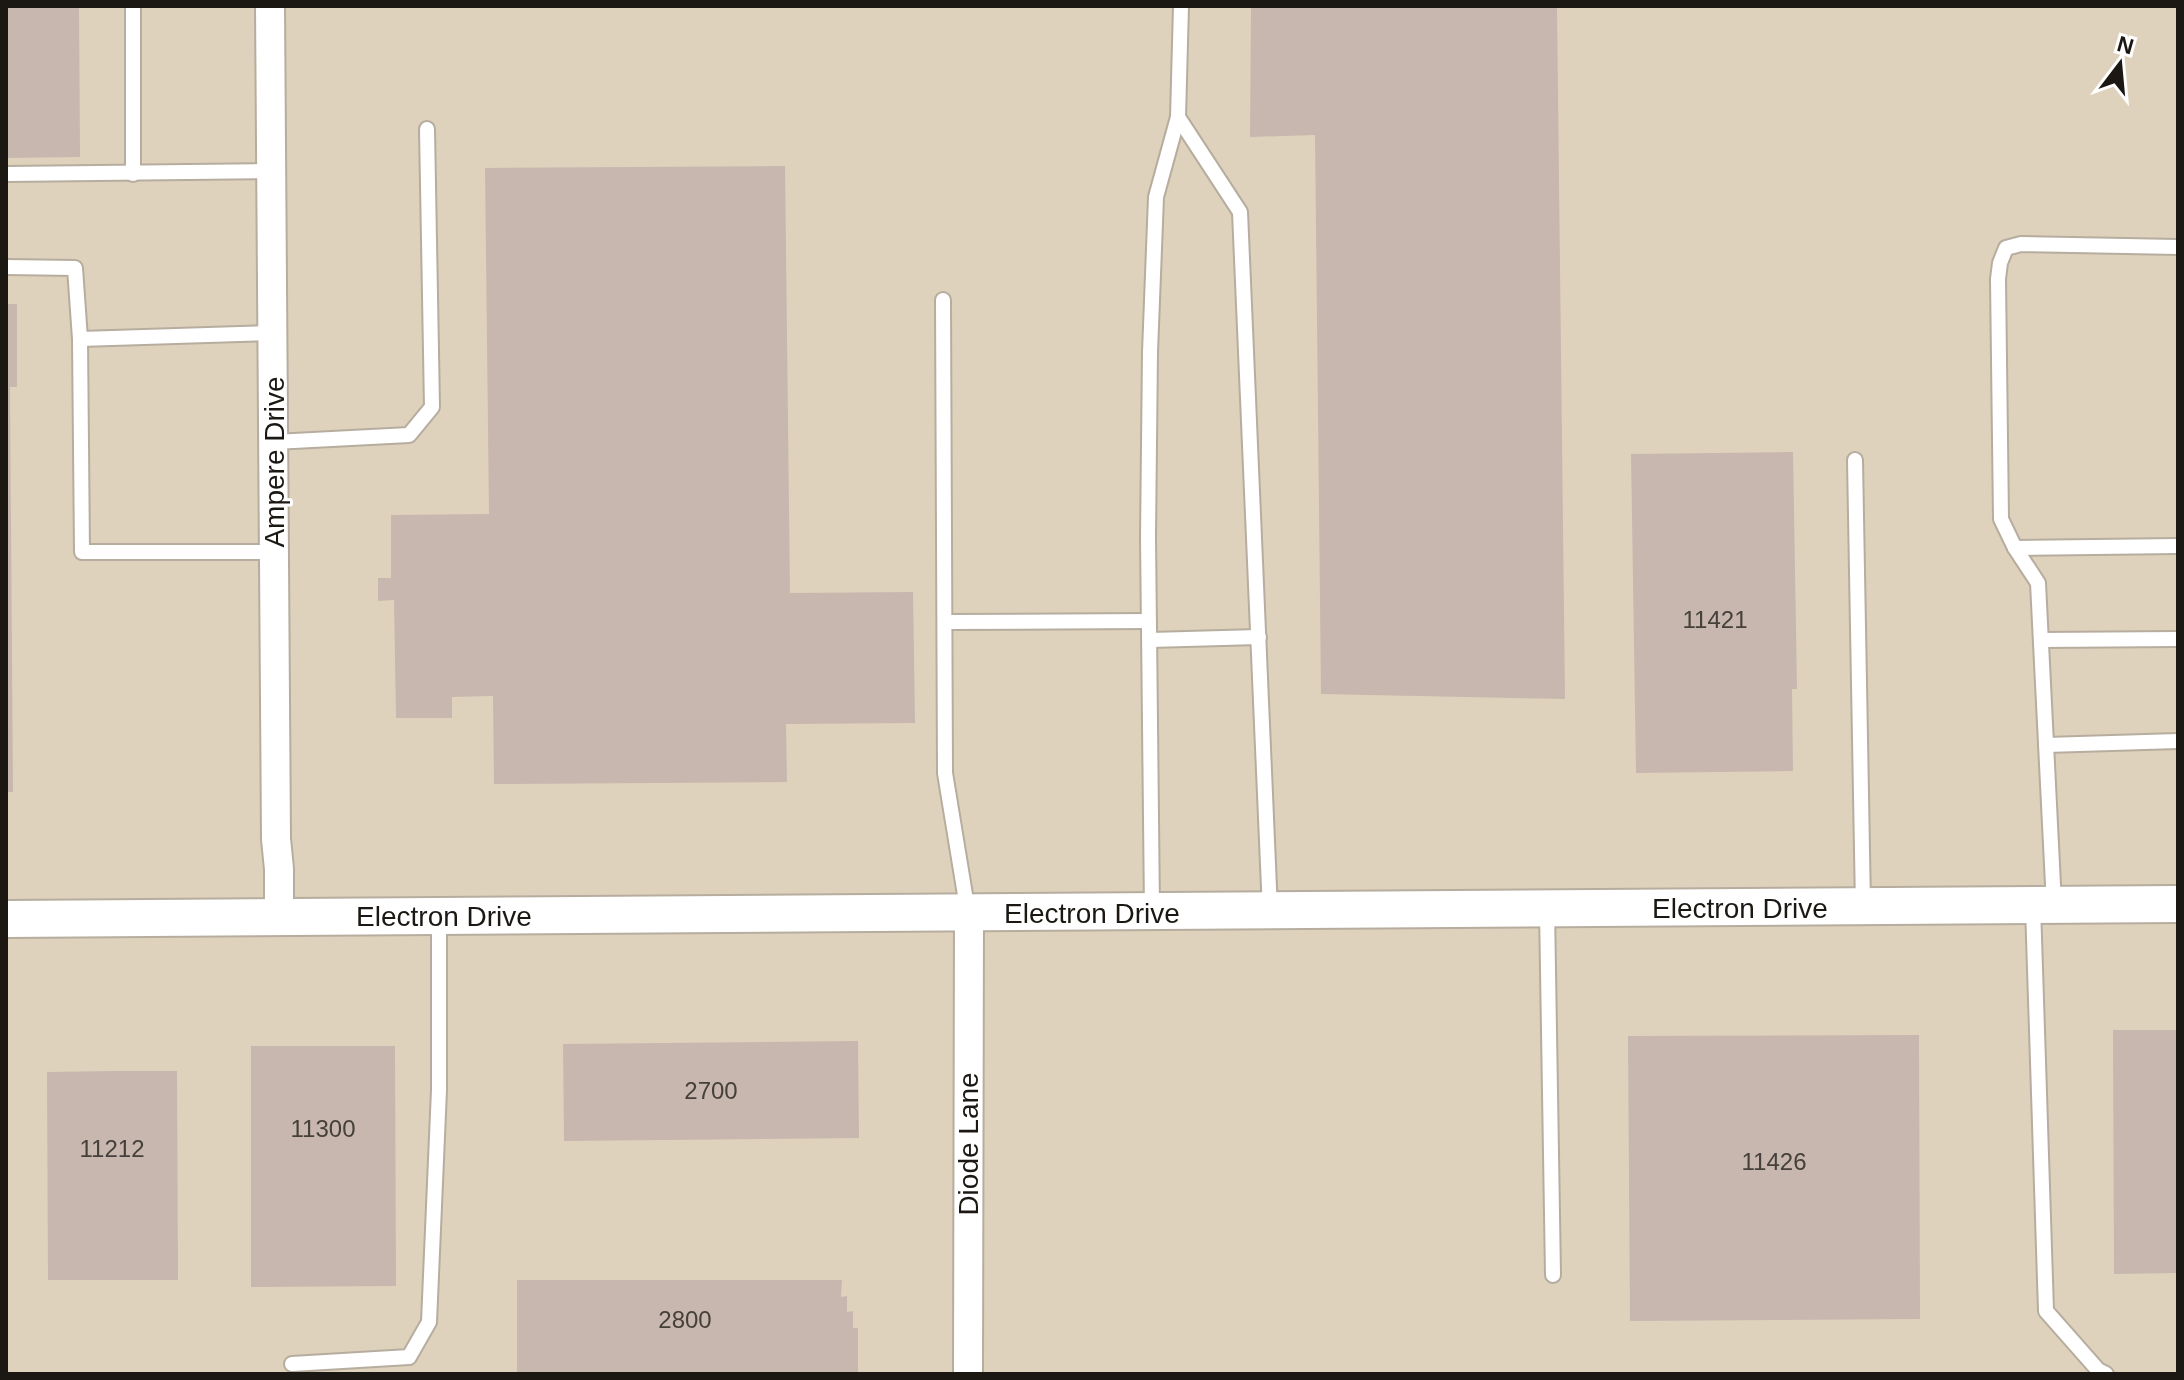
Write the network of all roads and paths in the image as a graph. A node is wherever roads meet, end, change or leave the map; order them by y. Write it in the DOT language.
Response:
graph roads {
  1 [pos="133,6"];
  2 [pos="270,6"];
  3 [pos="1181,6"];
  4 [pos="1178,117"];
  5 [pos="427,129"];
  6 [pos="271,171"];
  7 [pos="6,174"];
  8 [pos="133,174"];
  9 [pos="2178,247"];
  10 [pos="6,267"];
  11 [pos="943,300"];
  12 [pos="273,333"];
  13 [pos="80,339"];
  14 [pos="274,442"];
  15 [pos="1855,460"];
  16 [pos="2178,546"];
  17 [pos="2015,548"];
  18 [pos="274,552"];
  19 [pos="1149,621"];
  20 [pos="945,622"];
  21 [pos="1259,637"];
  22 [pos="2178,639"];
  23 [pos="1150,640"];
  24 [pos="2041,640"];
  25 [pos="2178,741"];
  26 [pos="2046,745"];
  27 [pos="2178,904"];
  28 [pos="2044,905"];
  29 [pos="1863,907"];
  30 [pos="1547,909"];
  31 [pos="1270,911"];
  32 [pos="1152,912"];
  33 [pos="969,914"];
  34 [pos="279,917"];
  35 [pos="439,917"];
  36 [pos="6,919"];
  37 [pos="1553,1275"];
  38 [pos="292,1364"];
  39 [pos="968,1374"];
  40 [pos="2106,1374"];
  1 -- 8 [label="lane"];
  2 -- 6 [label="street, Ampere Drive"];
  3 -- 4 [label="lane"];
  4 -- 19 [label="lane"];
  4 -- 21 [label="lane"];
  5 -- 14 [label="lane"];
  6 -- 8 [label="lane"];
  6 -- 12 [label="street, Ampere Drive"];
  7 -- 8 [label="lane"];
  9 -- 17 [label="lane"];
  10 -- 13 [label="lane"];
  11 -- 20 [label="lane"];
  12 -- 13 [label="lane"];
  12 -- 14 [label="street, Ampere Drive"];
  13 -- 18 [label="lane"];
  14 -- 18 [label="street, Ampere Drive"];
  15 -- 29 [label="lane"];
  16 -- 17 [label="lane"];
  17 -- 24 [label="lane"];
  18 -- 34 [label="street, Ampere Drive"];
  19 -- 20 [label="lane"];
  19 -- 23 [label="lane"];
  20 -- 33 [label="lane"];
  21 -- 23 [label="lane"];
  21 -- 31 [label="lane"];
  22 -- 24 [label="lane"];
  23 -- 32 [label="lane"];
  24 -- 26 [label="lane"];
  25 -- 26 [label="lane"];
  26 -- 28 [label="lane"];
  27 -- 28 [label="street, Electron Drive"];
  28 -- 29 [label="street, Electron Drive"];
  28 -- 40 [label="lane"];
  29 -- 30 [label="street, Electron Drive"];
  30 -- 31 [label="street, Electron Drive"];
  30 -- 37 [label="lane"];
  31 -- 32 [label="street, Electron Drive"];
  32 -- 33 [label="street, Electron Drive"];
  33 -- 35 [label="street, Electron Drive"];
  33 -- 39 [label="street, Diode Lane"];
  34 -- 35 [label="street, Electron Drive"];
  34 -- 36 [label="street, Electron Drive"];
  35 -- 38 [label="lane"];
}
